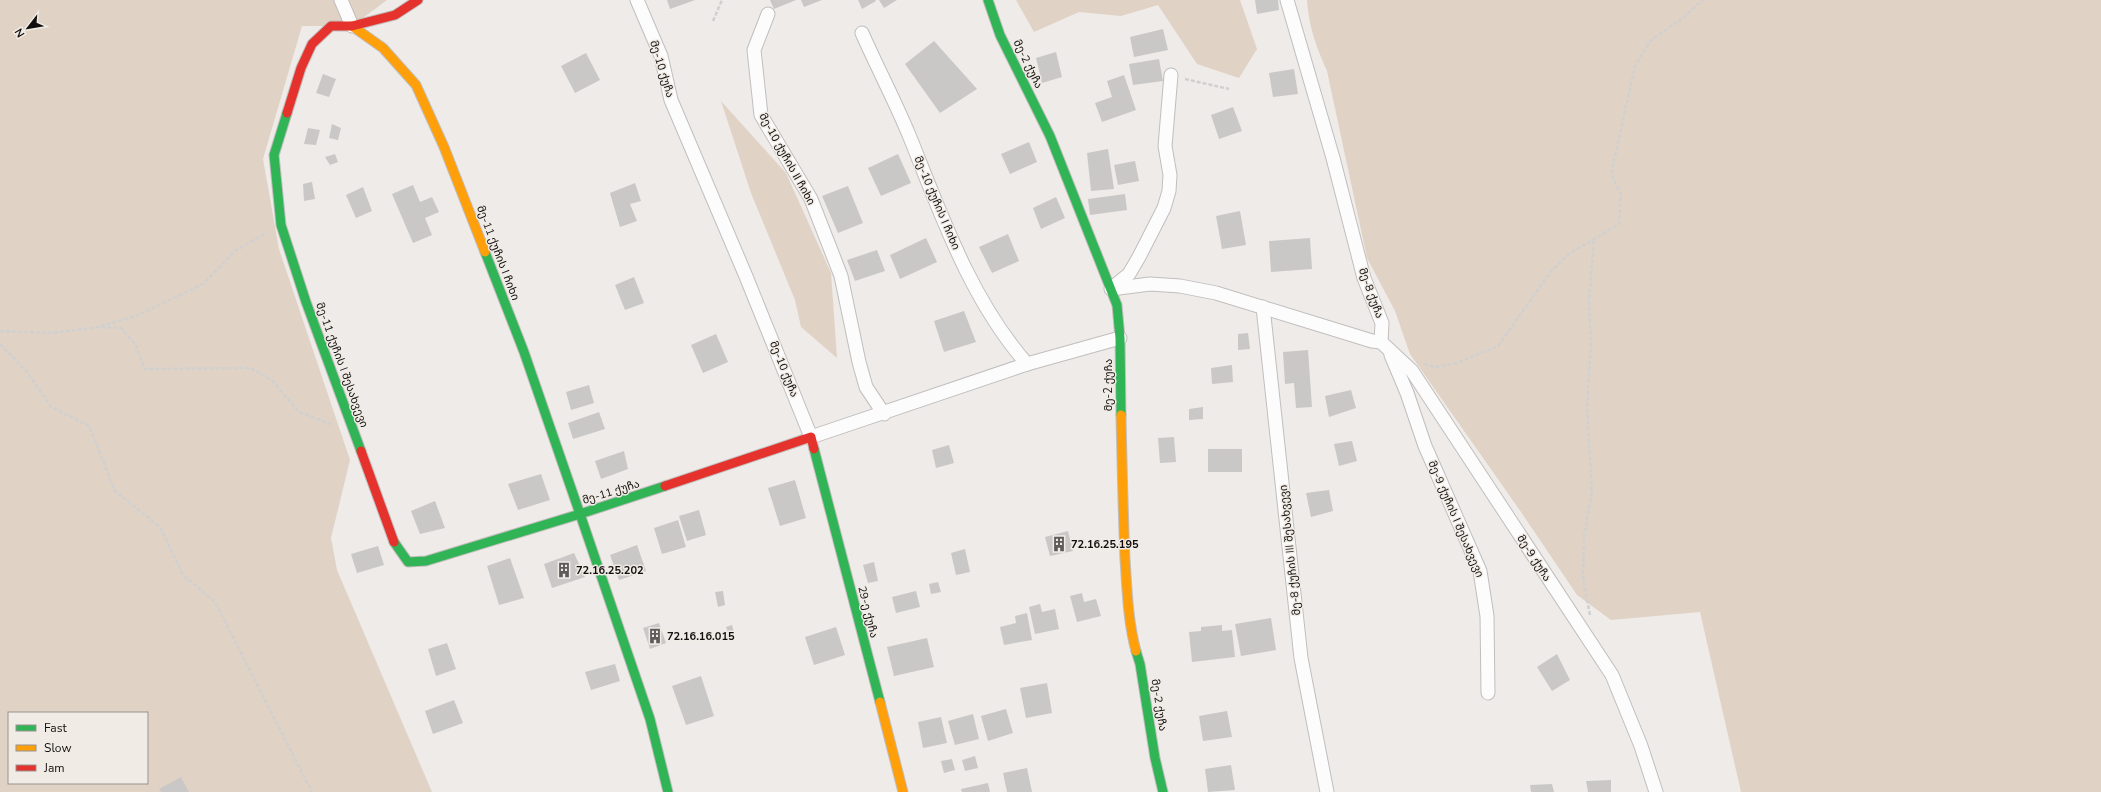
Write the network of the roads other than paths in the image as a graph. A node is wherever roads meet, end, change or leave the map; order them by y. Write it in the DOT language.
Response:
graph roads {
  1 [pos="341,0"];
  2 [pos="418,0"];
  3 [pos="637,0"];
  4 [pos="988,0"];
  5 [pos="1287,0"];
  6 [pos="768,14"];
  7 [pos="352,26"];
  8 [pos="862,33"];
  9 [pos="1171,75"];
  10 [pos="1110,289"];
  11 [pos="1263,306"];
  12 [pos="1120,338"];
  13 [pos="1385,347"];
  14 [pos="1027,364"];
  15 [pos="884,414"];
  16 [pos="811,438"];
  17 [pos="580,514"];
  18 [pos="1488,693"];
  19 [pos="668,792"];
  20 [pos="903,792"];
  21 [pos="1163,792"];
  22 [pos="1327,792"];
  23 [pos="1656,792"];
  1 -- 7 [label="street"];
  2 -- 7 [label="street, მე-11 ქუჩის I შესახვევი"];
  3 -- 16 [label="street, მე-10 ქუჩა"];
  4 -- 10 [label="street, მე-2 ქუჩა"];
  5 -- 13 [label="street, მე-8 ქუჩა"];
  6 -- 15 [label="street, მე-10 ქუჩის II ჩიხი"];
  7 -- 17 [label="street, მე-11 ქუჩის I ჩიხი"];
  7 -- 17 [label="street, მე-11 ქუჩის I შესახვევი"];
  8 -- 14 [label="street, მე-10 ქუჩის I ჩიხი"];
  9 -- 10 [label="street"];
  10 -- 11 [label="street"];
  10 -- 12 [label="street, მე-2 ქუჩა"];
  11 -- 13 [label="street"];
  11 -- 22 [label="street, მე-8 ქუჩის III შესახვევი"];
  12 -- 14 [label="street"];
  12 -- 21 [label="street, მე-2 ქუჩა"];
  13 -- 18 [label="street, მე-9 ქუჩის I შესახვევი"];
  13 -- 23 [label="street, მე-9 ქუჩა"];
  14 -- 15 [label="street"];
  15 -- 16 [label="street"];
  16 -- 17 [label="street, მე-11 ქუჩა"];
  16 -- 20 [label="street, 29-ე ქუჩა"];
  17 -- 19 [label="street, მე-11 ქუჩა"];
}
